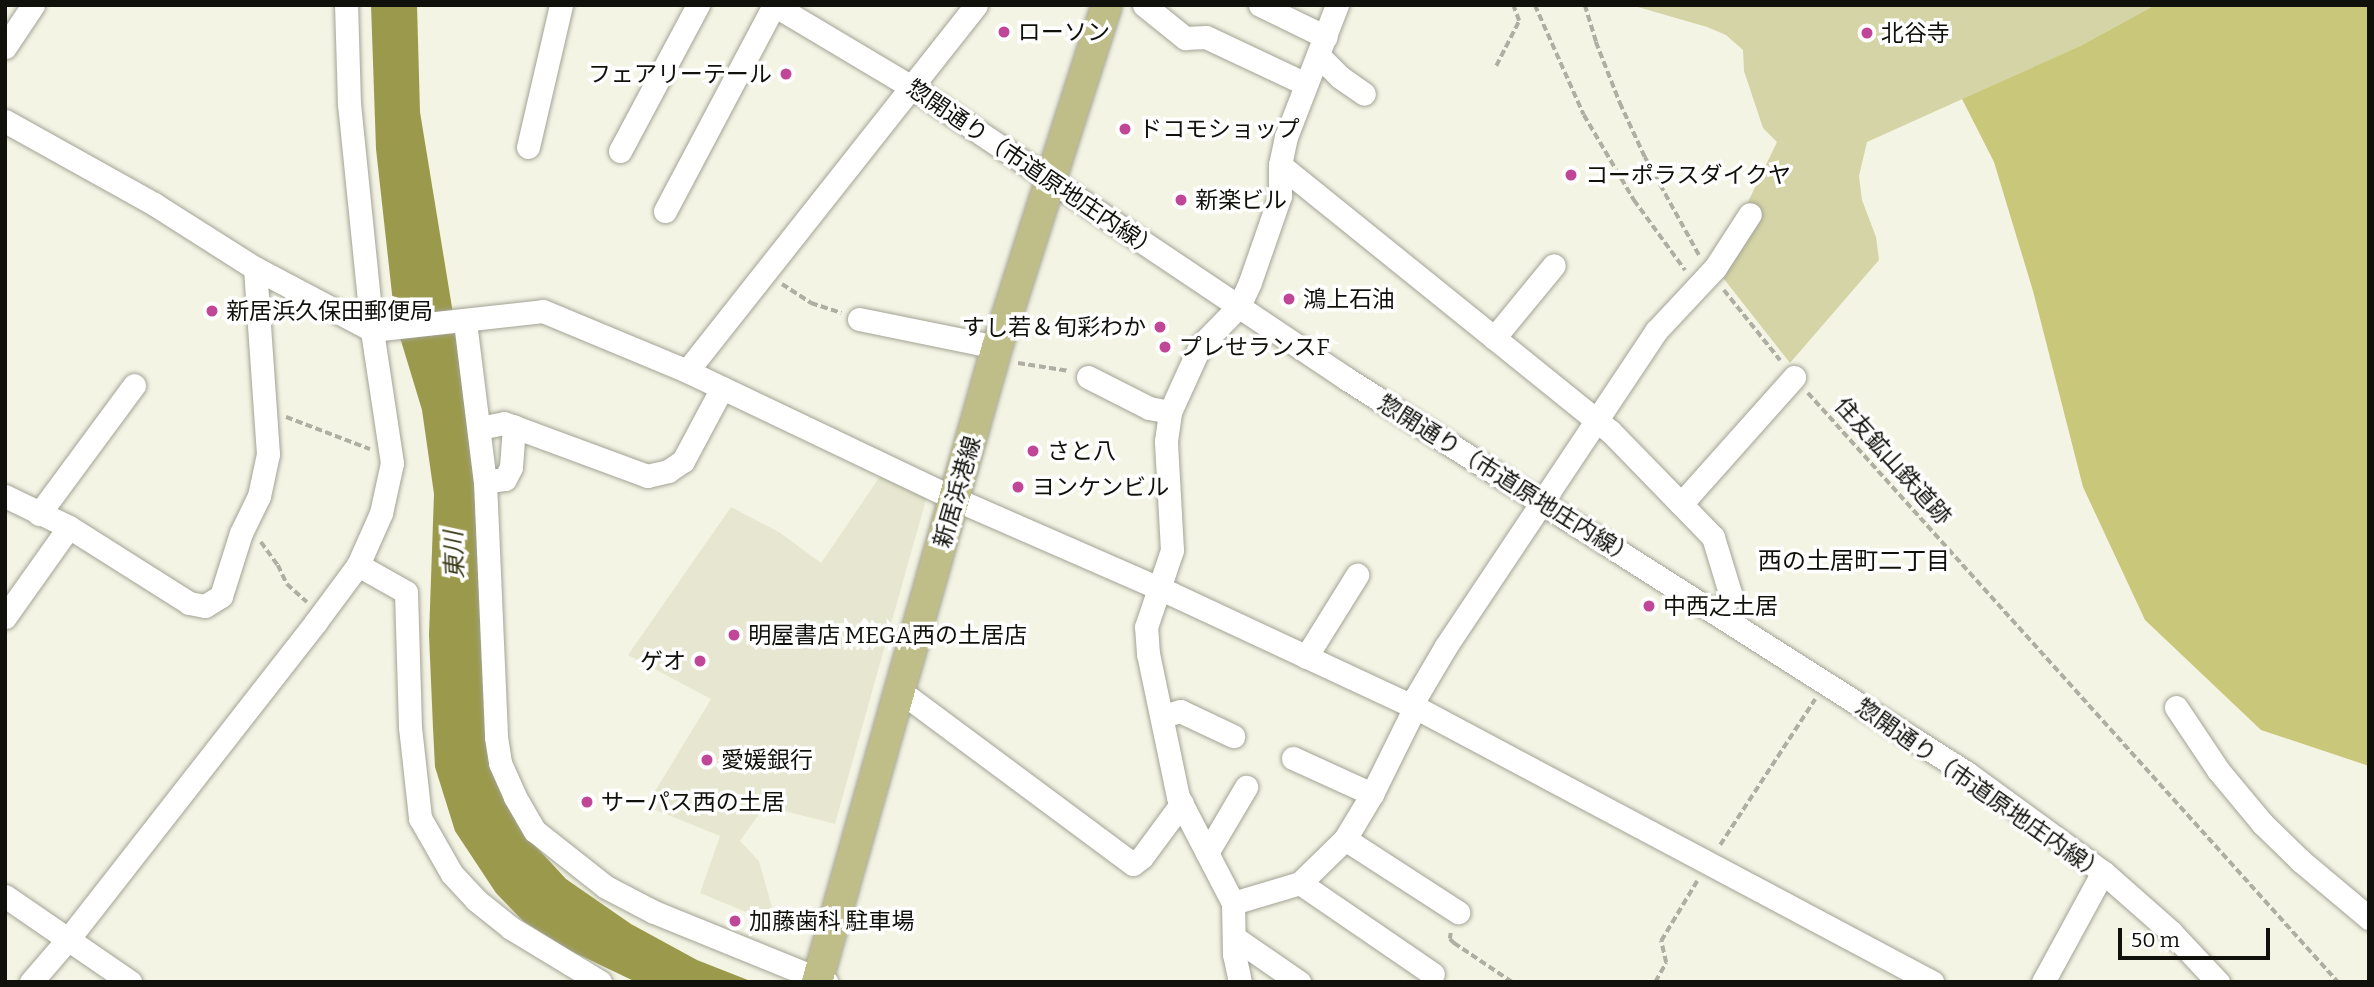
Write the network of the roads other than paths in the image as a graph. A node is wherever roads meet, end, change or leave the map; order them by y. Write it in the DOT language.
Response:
graph roads {
  1 [pos="33,5"];
  2 [pos="346,5"];
  3 [pos="561,5"];
  4 [pos="698,5"];
  5 [pos="976,5"];
  6 [pos="1107,5"];
  7 [pos="1144,5"];
  8 [pos="1337,5"];
  9 [pos="782,7"];
  10 [pos="1270,7"];
  11 [pos="1322,46"];
  12 [pos="5,47"];
  13 [pos="1306,84"];
  14 [pos="913,88"];
  15 [pos="1364,94"];
  16 [pos="5,121"];
  17 [pos="528,148"];
  18 [pos="620,151"];
  19 [pos="1280,165"];
  20 [pos="1052,182"];
  21 [pos="665,211"];
  22 [pos="1750,214"];
  23 [pos="1554,265"];
  24 [pos="255,268"];
  25 [pos="1239,306"];
  26 [pos="859,319"];
  27 [pos="463,322"];
  28 [pos="380,330"];
  29 [pos="1494,338"];
  30 [pos="996,354"];
  31 [pos="687,371"];
  32 [pos="1088,377"];
  33 [pos="1794,377"];
  34 [pos="134,385"];
  35 [pos="722,388"];
  36 [pos="1170,412"];
  37 [pos="1594,421"];
  38 [pos="514,426"];
  39 [pos="479,428"];
  40 [pos="485,482"];
  41 [pos="5,496"];
  42 [pos="955,499"];
  43 [pos="1541,502"];
  44 [pos="1681,504"];
  45 [pos="39,514"];
  46 [pos="69,527"];
  47 [pos="358,565"];
  48 [pos="1357,575"];
  49 [pos="1157,587"];
  50 [pos="1720,615"];
  51 [pos="5,617"];
  52 [pos="1306,657"];
  53 [pos="900,691"];
  54 [pos="1415,707"];
  55 [pos="2176,707"];
  56 [pos="1163,716"];
  57 [pos="1233,736"];
  58 [pos="1293,758"];
  59 [pos="1245,787"];
  60 [pos="1372,794"];
  61 [pos="1182,803"];
  62 [pos="1345,839"];
  63 [pos="1207,853"];
  64 [pos="2103,872"];
  65 [pos="1300,883"];
  66 [pos="5,896"];
  67 [pos="1233,903"];
  68 [pos="1458,912"];
  69 [pos="2369,918"];
  70 [pos="69,939"];
  71 [pos="1235,939"];
  72 [pos="1433,974"];
  73 [pos="821,980"];
  74 [pos="31,982"];
  75 [pos="130,982"];
  76 [pos="600,982"];
  77 [pos="1240,982"];
  78 [pos="1299,982"];
  79 [pos="1932,982"];
  80 [pos="2043,982"];
  81 [pos="2218,982"];
  1 -- 12 [label="street"];
  2 -- 28 [label="street"];
  3 -- 17 [label="street"];
  4 -- 18 [label="street"];
  5 -- 14 [label="street"];
  6 -- 20 [label="main road, 新居浜港線"];
  7 -- 13 [label="street"];
  8 -- 11 [label="street"];
  9 -- 14 [label="street, 惣開通り（市道原地庄内線）"];
  9 -- 21 [label="street"];
  10 -- 11 [label="street"];
  11 -- 13 [label="street"];
  11 -- 15 [label="street"];
  13 -- 19 [label="street"];
  14 -- 20 [label="street, 惣開通り（市道原地庄内線）"];
  14 -- 31 [label="street"];
  16 -- 24 [label="street"];
  19 -- 25 [label="street"];
  19 -- 29 [label="street"];
  20 -- 25 [label="street, 惣開通り（市道原地庄内線）"];
  20 -- 30 [label="main road, 新居浜港線"];
  22 -- 37 [label="street"];
  23 -- 29 [label="street"];
  24 -- 28 [label="street"];
  24 -- 46 [label="street"];
  25 -- 36 [label="street"];
  25 -- 43 [label="street, 惣開通り（市道原地庄内線）"];
  26 -- 30 [label="street"];
  27 -- 28 [label="street"];
  27 -- 31 [label="street"];
  27 -- 39 [label="street"];
  28 -- 47 [label="street"];
  29 -- 37 [label="street"];
  30 -- 42 [label="main road, 新居浜港線"];
  31 -- 35 [label="street"];
  32 -- 36 [label="street"];
  33 -- 44 [label="street"];
  34 -- 45 [label="street"];
  35 -- 38 [label="street"];
  35 -- 42 [label="street"];
  36 -- 49 [label="street"];
  37 -- 43 [label="street"];
  37 -- 44 [label="street"];
  38 -- 39 [label="street"];
  38 -- 40 [label="street"];
  39 -- 40 [label="street"];
  40 -- 73 [label="street"];
  41 -- 45 [label="street"];
  42 -- 49 [label="street"];
  42 -- 53 [label="main road, 新居浜港線"];
  43 -- 50 [label="street, 惣開通り（市道原地庄内線）"];
  43 -- 54 [label="street"];
  44 -- 50 [label="street"];
  45 -- 46 [label="street"];
  46 -- 51 [label="street"];
  47 -- 70 [label="street"];
  47 -- 76 [label="street"];
  48 -- 52 [label="street"];
  49 -- 52 [label="street"];
  49 -- 56 [label="street"];
  50 -- 64 [label="street, 惣開通り（市道原地庄内線）"];
  52 -- 54 [label="street"];
  53 -- 61 [label="street"];
  53 -- 73 [label="main road, 新居浜港線"];
  54 -- 60 [label="street"];
  54 -- 79 [label="street"];
  55 -- 69 [label="street"];
  56 -- 57 [label="street"];
  56 -- 61 [label="street"];
  58 -- 60 [label="street"];
  59 -- 63 [label="street"];
  60 -- 62 [label="street"];
  61 -- 63 [label="street"];
  62 -- 65 [label="street"];
  62 -- 68 [label="street"];
  63 -- 67 [label="street"];
  64 -- 80 [label="street"];
  64 -- 81 [label="street, 惣開通り（市道原地庄内線）"];
  65 -- 67 [label="street"];
  65 -- 72 [label="street"];
  66 -- 70 [label="street"];
  67 -- 71 [label="street"];
  70 -- 74 [label="street"];
  70 -- 75 [label="street"];
  71 -- 77 [label="street"];
  71 -- 78 [label="street"];
}
